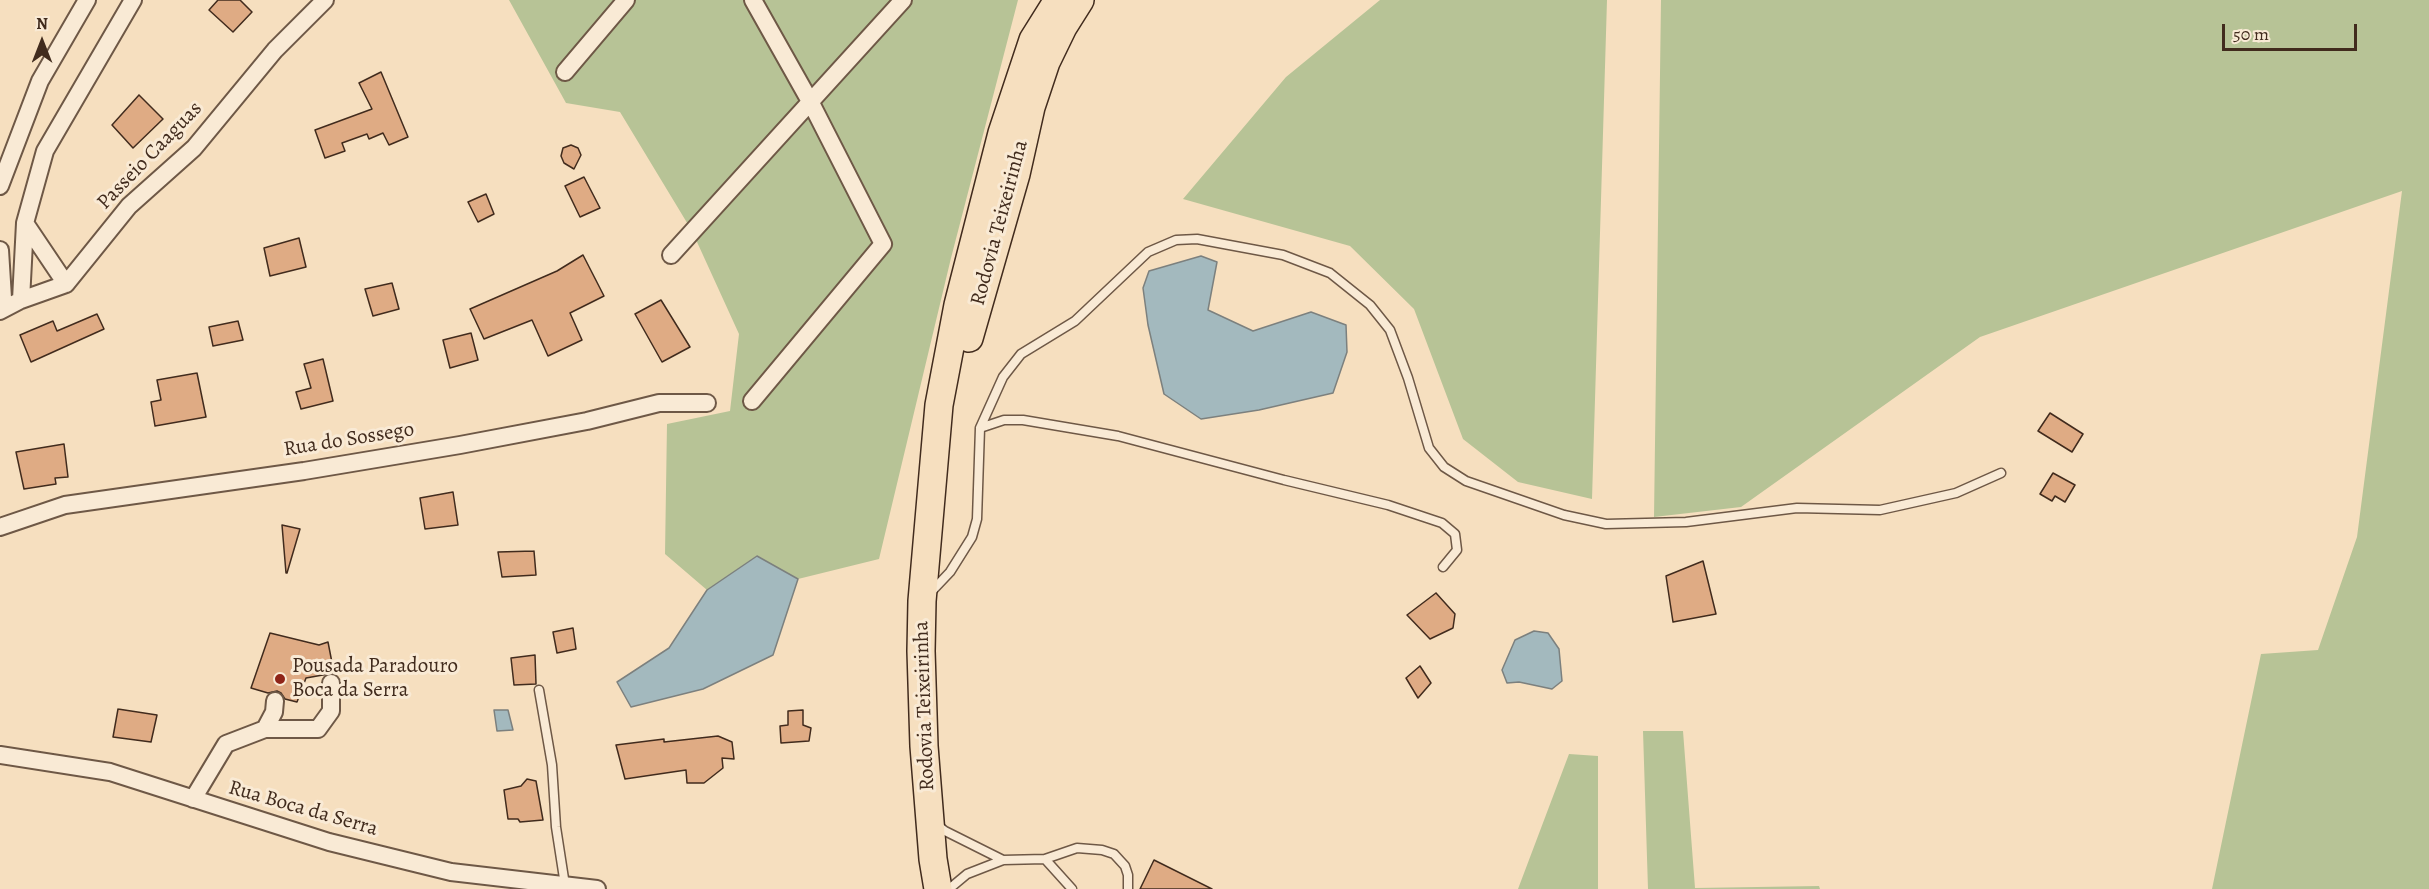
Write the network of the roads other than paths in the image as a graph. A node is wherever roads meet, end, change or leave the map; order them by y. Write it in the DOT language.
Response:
graph roads {
  1 [pos="87,0"];
  2 [pos="133,0"];
  3 [pos="325,0"];
  4 [pos="626,0"];
  5 [pos="753,0"];
  6 [pos="903,0"];
  7 [pos="1042,0"];
  8 [pos="1058,0"];
  9 [pos="1080,0"];
  10 [pos="1033,40"];
  11 [pos="565,72"];
  12 [pos="811,103"];
  13 [pos="0,186"];
  14 [pos="25,223"];
  15 [pos="0,250"];
  16 [pos="671,255"];
  17 [pos="66,284"];
  18 [pos="21,300"];
  19 [pos="0,303"];
  20 [pos="0,312"];
  21 [pos="752,401"];
  22 [pos="707,403"];
  23 [pos="980,428"];
  24 [pos="936,452"];
  25 [pos="2001,473"];
  26 [pos="0,527"];
  27 [pos="1443,567"];
  28 [pos="922,601"];
  29 [pos="331,683"];
  30 [pos="539,690"];
  31 [pos="275,701"];
  32 [pos="266,729"];
  33 [pos="0,755"];
  34 [pos="193,799"];
  35 [pos="930,819"];
  36 [pos="1045,859"];
  37 [pos="1003,860"];
  38 [pos="565,885"];
  39 [pos="597,889"];
  40 [pos="938,889"];
  41 [pos="949,889"];
  42 [pos="1072,889"];
  43 [pos="1128,889"];
  1 -- 13 [label="street"];
  2 -- 14 [label="street"];
  3 -- 17 [label="street, Passeio Caaguas"];
  4 -- 11 [label="street"];
  5 -- 12 [label="street"];
  6 -- 12 [label="street"];
  7 -- 10 [label="main road"];
  8 -- 10 [label="main road, Rodovia Teixeirinha"];
  9 -- 24 [label="main road, Rodovia Teixeirinha"];
  10 -- 24 [label="main road, Rodovia Teixeirinha"];
  12 -- 16 [label="street"];
  12 -- 21 [label="street"];
  14 -- 17 [label="street"];
  14 -- 18 [label="street"];
  15 -- 19 [label="street"];
  17 -- 18 [label="street"];
  18 -- 20 [label="street"];
  22 -- 26 [label="street, Rua do Sossego"];
  23 -- 25 [label="lane"];
  23 -- 27 [label="lane"];
  23 -- 28 [label="lane"];
  24 -- 28 [label="main road, Rodovia Teixeirinha"];
  28 -- 35 [label="main road, Rodovia Teixeirinha"];
  29 -- 32 [label="street"];
  30 -- 38 [label="lane"];
  31 -- 32 [label="street"];
  32 -- 34 [label="street"];
  33 -- 34 [label="street, Rua Boca da Serra"];
  34 -- 38 [label="street, Rua Boca da Serra"];
  35 -- 37 [label="lane"];
  35 -- 40 [label="main road, Rodovia Teixeirinha"];
  36 -- 37 [label="lane"];
  36 -- 42 [label="lane"];
  36 -- 43 [label="lane"];
  37 -- 41 [label="lane"];
  38 -- 39 [label="street, Rua Boca da Serra"];
}
